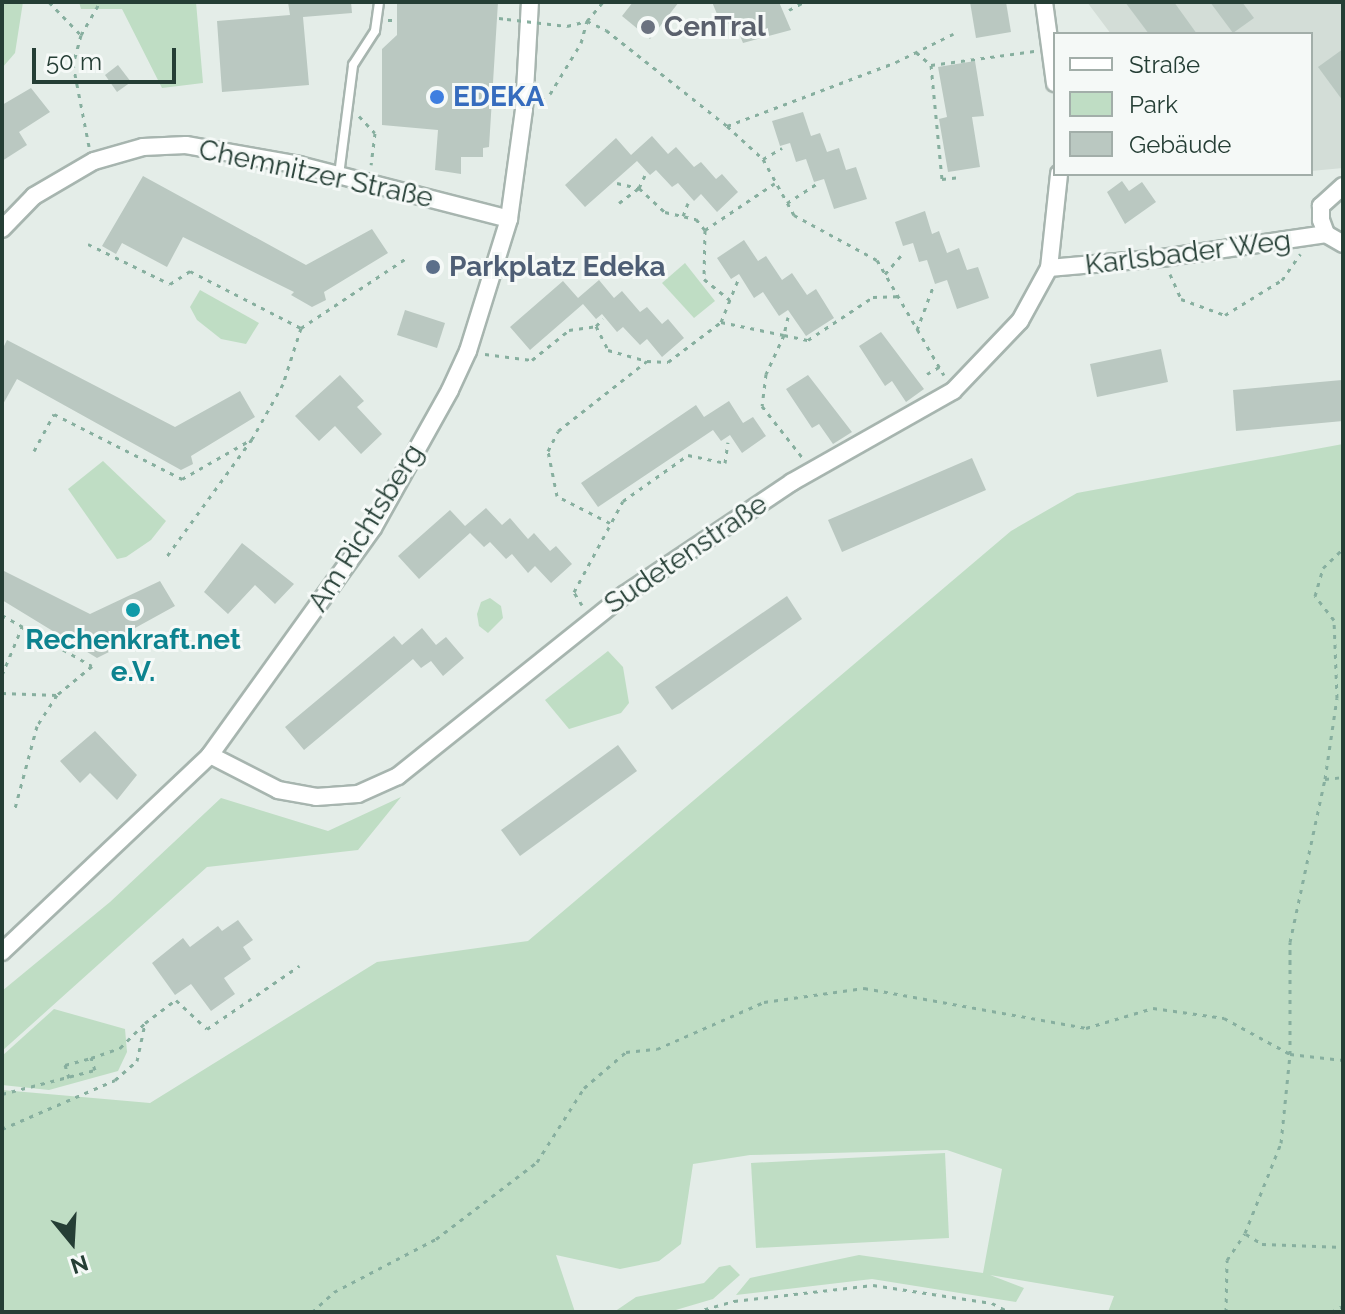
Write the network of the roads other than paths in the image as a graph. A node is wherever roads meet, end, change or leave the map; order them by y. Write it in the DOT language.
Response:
graph roads {
  1 [pos="379,2"];
  2 [pos="530,2"];
  3 [pos="1044,2"];
  4 [pos="1053,68"];
  5 [pos="339,175"];
  6 [pos="1059,176"];
  7 [pos="1343,186"];
  8 [pos="509,219"];
  9 [pos="2,229"];
  10 [pos="1319,236"];
  11 [pos="1343,244"];
  12 [pos="1049,268"];
  13 [pos="210,755"];
  14 [pos="2,952"];
  1 -- 5 [label="lane"];
  2 -- 8 [label="street, Am Richtsberg"];
  3 -- 4 [label="street"];
  5 -- 8 [label="street, Chemnitzer Straße"];
  5 -- 9 [label="street, Chemnitzer Straße"];
  6 -- 12 [label="street, Sudetenstraße"];
  7 -- 10 [label="street, Karlsbader Weg"];
  8 -- 13 [label="street, Am Richtsberg"];
  10 -- 11 [label="street, Karlsbader Weg"];
  10 -- 12 [label="street, Karlsbader Weg"];
  12 -- 13 [label="street, Sudetenstraße"];
  13 -- 14 [label="street, Am Richtsberg"];
}
